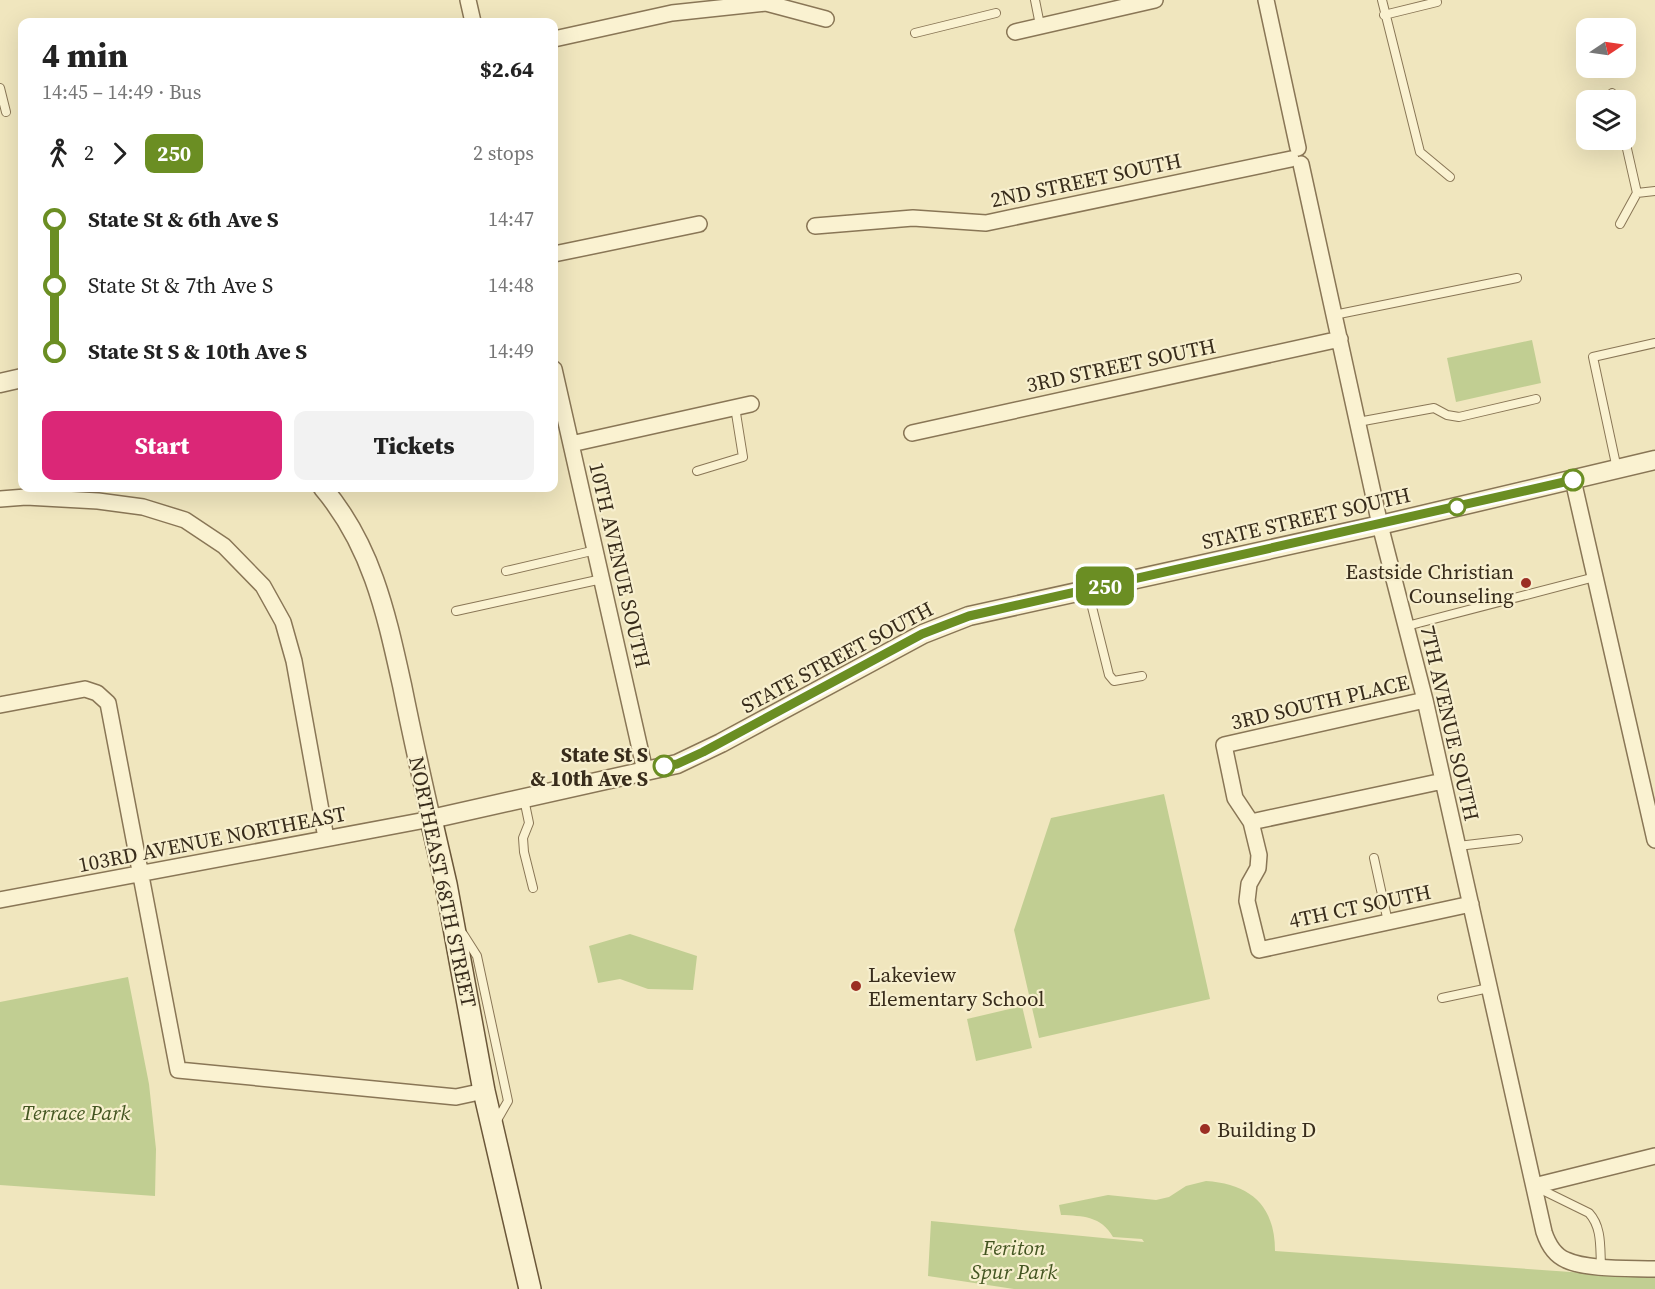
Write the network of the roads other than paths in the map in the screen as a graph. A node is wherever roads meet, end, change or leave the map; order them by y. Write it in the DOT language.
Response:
graph roads {
  1 [pos="468,0"];
  2 [pos="1035,0"];
  3 [pos="1155,0"];
  4 [pos="1266,0"];
  5 [pos="1382,0"];
  6 [pos="1437,3"];
  7 [pos="1107,5"];
  8 [pos="996,14"];
  9 [pos="1384,15"];
  10 [pos="473,18"];
  11 [pos="826,19"];
  12 [pos="1040,25"];
  13 [pos="1015,32"];
  14 [pos="915,33"];
  15 [pos="558,38"];
  16 [pos="0,88"];
  17 [pos="6,112"];
  18 [pos="1627,150"];
  19 [pos="1297,157"];
  20 [pos="1450,177"];
  21 [pos="1655,191"];
  22 [pos="1638,193"];
  23 [pos="699,224"];
  24 [pos="1620,224"];
  25 [pos="815,226"];
  26 [pos="558,253"];
  27 [pos="1517,278"];
  28 [pos="1335,315"];
  29 [pos="1340,339"];
  30 [pos="1655,343"];
  31 [pos="18,379"];
  32 [pos="0,383"];
  33 [pos="558,387"];
  34 [pos="1536,399"];
  35 [pos="751,404"];
  36 [pos="735,407"];
  37 [pos="1358,422"];
  38 [pos="912,433"];
  39 [pos="571,444"];
  40 [pos="1655,460"];
  41 [pos="1617,469"];
  42 [pos="697,471"];
  43 [pos="1573,480"];
  44 [pos="326,492"];
  45 [pos="0,499"];
  46 [pos="1380,525"];
  47 [pos="596,550"];
  48 [pos="506,570"];
  49 [pos="1595,577"];
  50 [pos="602,579"];
  51 [pos="1088,589"];
  52 [pos="456,611"];
  53 [pos="1407,626"];
  54 [pos="1142,675"];
  55 [pos="1425,700"];
  56 [pos="0,705"];
  57 [pos="645,771"];
  58 [pos="1443,781"];
  59 [pos="524,799"];
  60 [pos="431,819"];
  61 [pos="1653,821"];
  62 [pos="1251,822"];
  63 [pos="326,838"];
  64 [pos="1518,839"];
  65 [pos="1655,840"];
  66 [pos="1458,846"];
  67 [pos="1374,858"];
  68 [pos="141,874"];
  69 [pos="533,888"];
  70 [pos="0,900"];
  71 [pos="1471,904"];
  72 [pos="452,918"];
  73 [pos="1388,922"];
  74 [pos="1489,988"];
  75 [pos="1442,998"];
  76 [pos="484,1091"];
  77 [pos="493,1128"];
  78 [pos="1655,1156"];
  79 [pos="1534,1186"];
  80 [pos="1601,1266"];
  81 [pos="1655,1269"];
  82 [pos="530,1289"];
  1 -- 10 [label="street"];
  2 -- 12 [label="lane"];
  3 -- 7 [label="street"];
  4 -- 19 [label="street, 7TH AVENUE SOUTH"];
  5 -- 9 [label="lane"];
  6 -- 9 [label="lane"];
  7 -- 12 [label="street"];
  8 -- 14 [label="lane"];
  9 -- 20 [label="lane"];
  11 -- 15 [label="street"];
  12 -- 13 [label="street"];
  16 -- 17 [label="lane"];
  18 -- 22 [label="lane"];
  19 -- 25 [label="street, 2ND STREET SOUTH"];
  19 -- 28 [label="street, 7TH AVENUE SOUTH"];
  21 -- 22 [label="lane"];
  22 -- 24 [label="lane"];
  23 -- 26 [label="street"];
  27 -- 28 [label="lane"];
  28 -- 29 [label="street, 7TH AVENUE SOUTH"];
  29 -- 37 [label="street, 7TH AVENUE SOUTH"];
  29 -- 38 [label="street, 3RD STREET SOUTH"];
  30 -- 41 [label="lane"];
  31 -- 32 [label="street"];
  33 -- 39 [label="street, 10TH AVENUE SOUTH"];
  34 -- 37 [label="lane"];
  35 -- 36 [label="street"];
  36 -- 39 [label="street"];
  36 -- 42 [label="lane"];
  37 -- 46 [label="street, 7TH AVENUE SOUTH"];
  39 -- 47 [label="street, 10TH AVENUE SOUTH"];
  40 -- 41 [label="street, STATE STREET SOUTH"];
  41 -- 43 [label="street, STATE STREET SOUTH"];
  43 -- 46 [label="street, STATE STREET SOUTH"];
  43 -- 49 [label="street"];
  44 -- 60 [label="street, NORTHEAST 68TH STREET"];
  45 -- 63 [label="street"];
  46 -- 51 [label="street, STATE STREET SOUTH"];
  46 -- 53 [label="street, 7TH AVENUE SOUTH"];
  47 -- 48 [label="lane"];
  47 -- 50 [label="street, 10TH AVENUE SOUTH"];
  49 -- 53 [label="lane"];
  49 -- 61 [label="street"];
  50 -- 52 [label="lane"];
  50 -- 57 [label="street, 10TH AVENUE SOUTH"];
  51 -- 54 [label="lane"];
  51 -- 57 [label="street, STATE STREET SOUTH"];
  53 -- 55 [label="street, 7TH AVENUE SOUTH"];
  55 -- 58 [label="street, 7TH AVENUE SOUTH"];
  55 -- 62 [label="street, 3RD SOUTH PLACE"];
  56 -- 68 [label="street"];
  57 -- 59 [label="street, STATE STREET SOUTH"];
  58 -- 62 [label="street"];
  58 -- 66 [label="street, 7TH AVENUE SOUTH"];
  59 -- 60 [label="street, STATE STREET SOUTH"];
  59 -- 69 [label="lane"];
  60 -- 63 [label="street, 103RD AVENUE NORTHEAST"];
  60 -- 72 [label="main road, NORTHEAST 68TH STREET"];
  61 -- 65 [label="street"];
  62 -- 73 [label="street, 4TH CT SOUTH"];
  63 -- 68 [label="street, 103RD AVENUE NORTHEAST"];
  64 -- 66 [label="lane"];
  66 -- 71 [label="street, 7TH AVENUE SOUTH"];
  67 -- 73 [label="lane"];
  68 -- 70 [label="street, 103RD AVENUE NORTHEAST"];
  68 -- 76 [label="street"];
  71 -- 73 [label="street, 4TH CT SOUTH"];
  71 -- 74 [label="street, 7TH AVENUE SOUTH"];
  72 -- 76 [label="main road, NORTHEAST 68TH STREET"];
  72 -- 77 [label="lane"];
  74 -- 75 [label="lane"];
  74 -- 79 [label="street, 7TH AVENUE SOUTH"];
  76 -- 77 [label="main road, NORTHEAST 68TH STREET"];
  77 -- 82 [label="main road, NORTHEAST 68TH STREET"];
  78 -- 79 [label="street"];
  79 -- 80 [label="lane"];
  79 -- 80 [label="street, 7TH AVENUE SOUTH"];
  80 -- 81 [label="street"];
}
